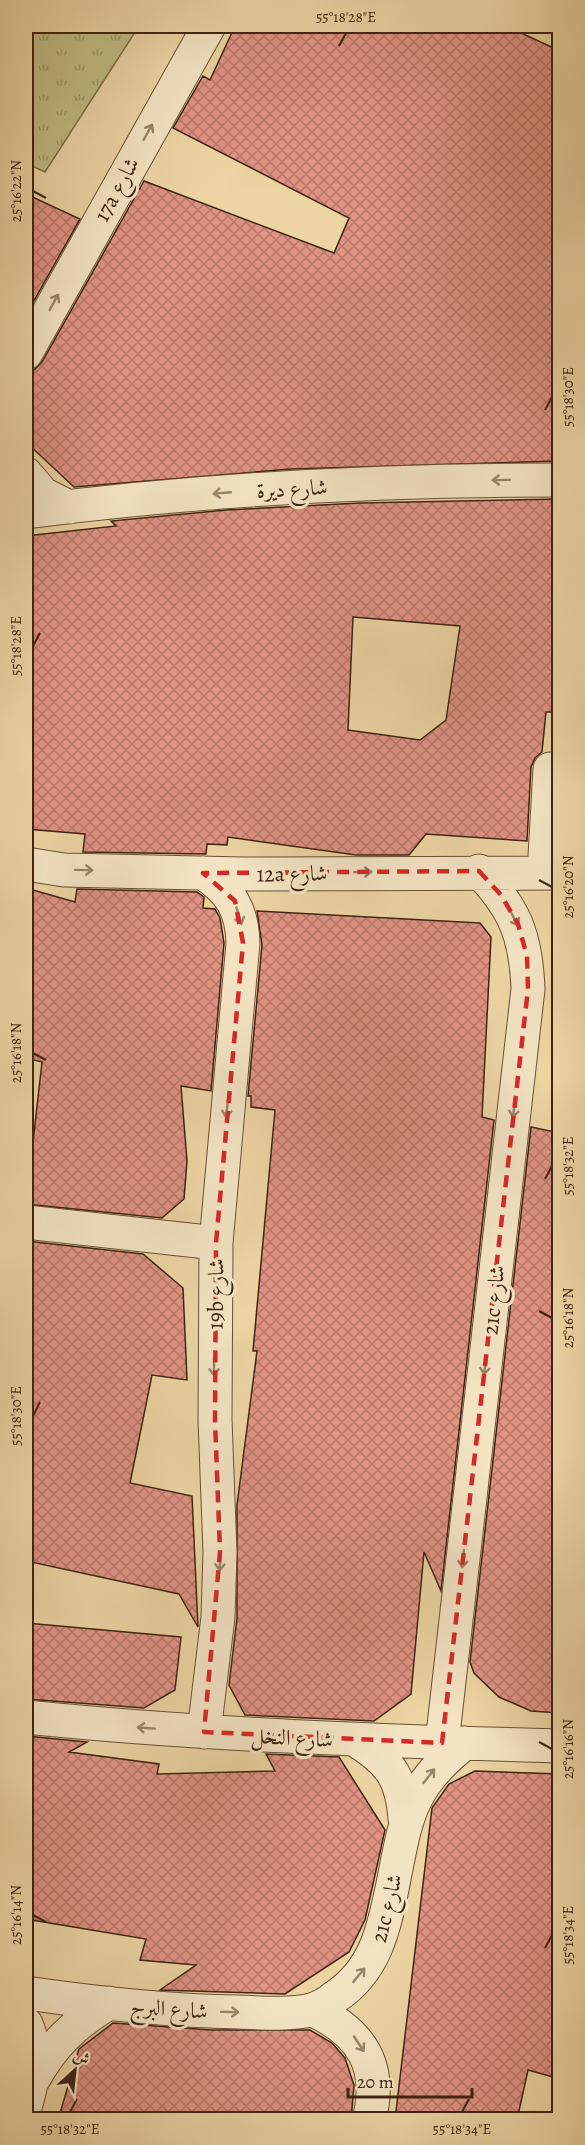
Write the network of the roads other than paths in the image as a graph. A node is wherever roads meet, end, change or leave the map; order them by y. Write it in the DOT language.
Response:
graph roads {
  1 [pos="209,26"];
  2 [pos="26,353"];
  3 [pos="26,474"];
  4 [pos="560,480"];
  5 [pos="69,507"];
  6 [pos="26,512"];
  7 [pos="550,769"];
  8 [pos="26,864"];
  9 [pos="479,871"];
  10 [pos="203,873"];
  11 [pos="552,873"];
  12 [pos="26,1222"];
  13 [pos="216,1243"];
  14 [pos="26,1717"];
  15 [pos="204,1732"];
  16 [pos="357,1741"];
  17 [pos="454,1743"];
  18 [pos="560,1746"];
  19 [pos="405,1819"];
  20 [pos="26,1993"];
  21 [pos="109,2003"];
  22 [pos="312,2010"];
  23 [pos="26,2024"];
  24 [pos="29,2092"];
  25 [pos="369,2120"];
  2 -- 1 [label="street, 17a شارع, one-way"];
  3 -- 5 [label="street"];
  4 -- 5 [label="street, شارع ديرة, one-way"];
  5 -- 6 [label="street, شارع ديرة"];
  7 -- 11 [label="street"];
  8 -- 10 [label="street, 12a شارع, one-way"];
  10 -- 9 [label="street, 12a شارع, one-way"];
  9 -- 11 [label="street, 12a شارع"];
  9 -- 17 [label="street, 21c شارع, one-way"];
  10 -- 13 [label="street, 19b شارع, one-way"];
  12 -- 13 [label="street"];
  13 -- 15 [label="street, 19b شارع, one-way"];
  15 -- 14 [label="street, شارع النخل, one-way"];
  15 -- 16 [label="street, شارع النخل"];
  16 -- 17 [label="street, شارع النخل"];
  16 -- 19 [label="street, 21c شارع"];
  17 -- 18 [label="street, شارع النخل"];
  19 -- 17 [label="street, 21c شارع, one-way"];
  22 -- 19 [label="street, 21c شارع, one-way"];
  20 -- 21 [label="street, شارع البرج"];
  21 -- 22 [label="street, شارع البرج, one-way"];
  21 -- 24 [label="street"];
  22 -- 25 [label="street, one-way"];
  23 -- 24 [label="street"];
}
